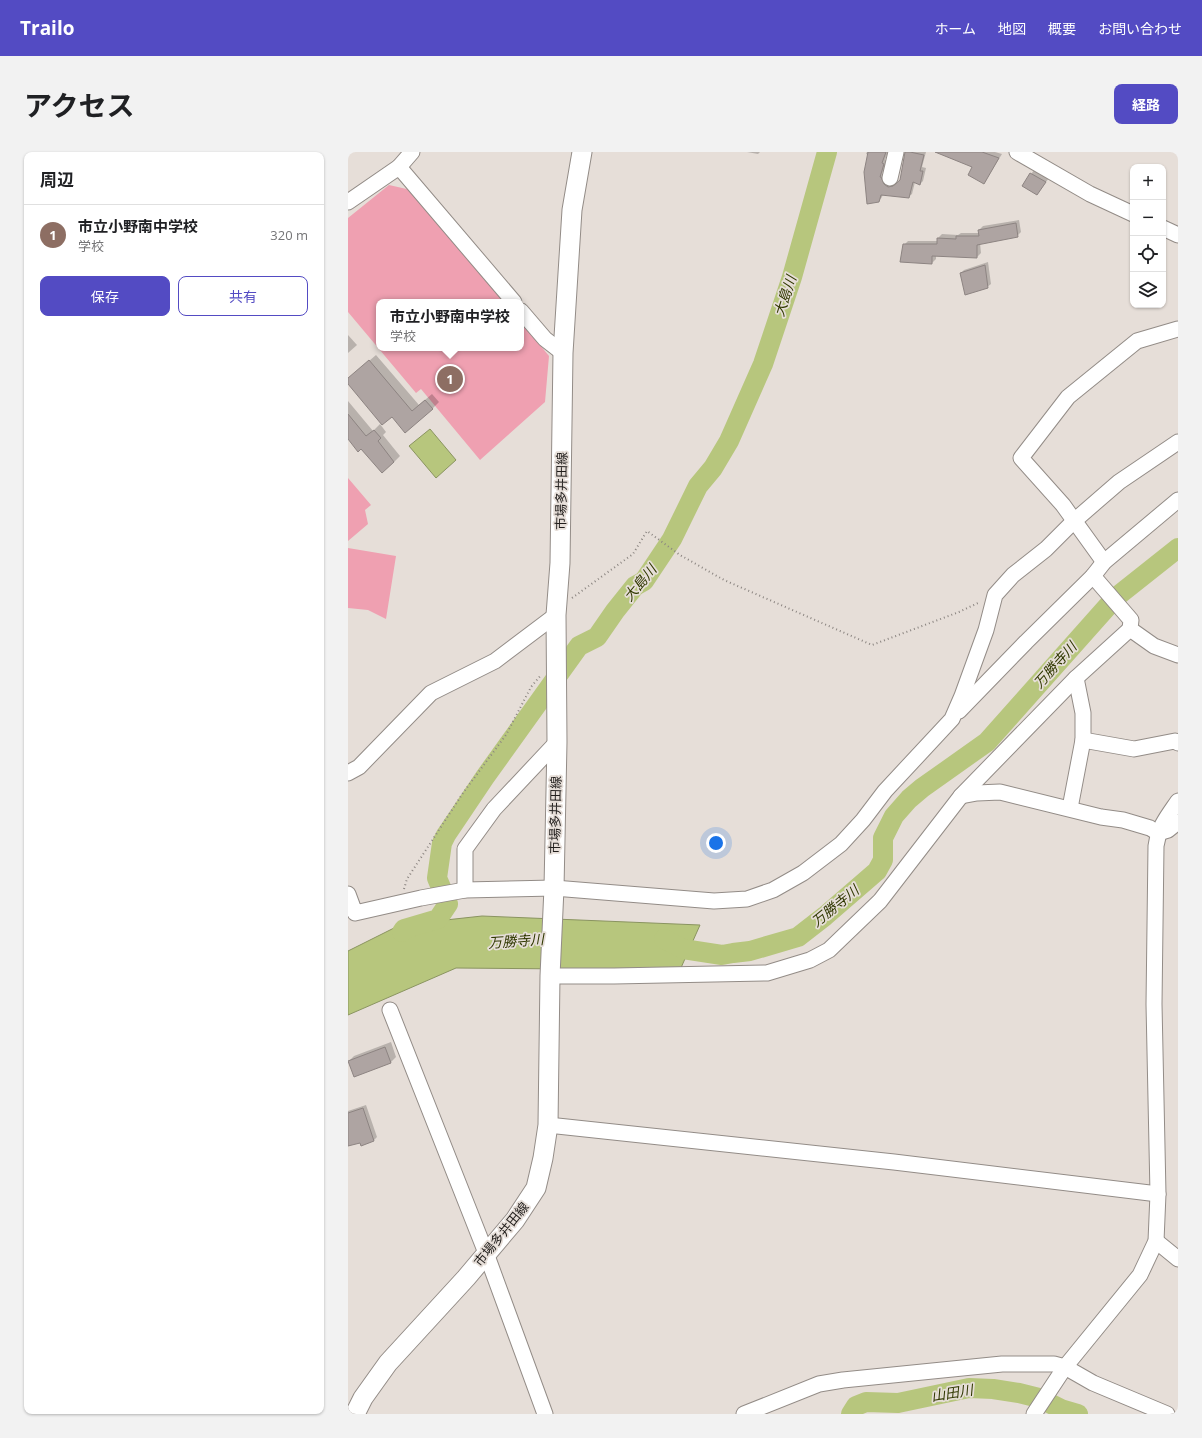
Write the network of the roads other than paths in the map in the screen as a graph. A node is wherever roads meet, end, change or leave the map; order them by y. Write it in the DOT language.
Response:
graph roads {
  1 [pos="412,152"];
  2 [pos="582,152"];
  3 [pos="896,152"];
  4 [pos="1018,152"];
  5 [pos="399,167"];
  6 [pos="890,178"];
  7 [pos="348,202"];
  8 [pos="1130,213"];
  9 [pos="1166,229"];
  10 [pos="1178,235"];
  11 [pos="511,299"];
  12 [pos="524,314"];
  13 [pos="1178,329"];
  14 [pos="563,353"];
  15 [pos="1178,442"];
  16 [pos="1178,500"];
  17 [pos="1074,521"];
  18 [pos="1104,562"];
  19 [pos="1093,576"];
  20 [pos="556,615"];
  21 [pos="1131,624"];
  22 [pos="1178,655"];
  23 [pos="1076,678"];
  24 [pos="952,719"];
  25 [pos="1083,740"];
  26 [pos="557,742"];
  27 [pos="1178,743"];
  28 [pos="348,773"];
  29 [pos="961,796"];
  30 [pos="1178,801"];
  31 [pos="1070,808"];
  32 [pos="1178,822"];
  33 [pos="1158,833"];
  34 [pos="465,890"];
  35 [pos="554,892"];
  36 [pos="348,894"];
  37 [pos="550,971"];
  38 [pos="390,1010"];
  39 [pos="548,1125"];
  40 [pos="1158,1194"];
  41 [pos="1156,1241"];
  42 [pos="486,1253"];
  43 [pos="1178,1259"];
  44 [pos="1062,1371"];
  45 [pos="355,1414"];
  46 [pos="545,1414"];
  47 [pos="744,1414"];
  48 [pos="1034,1414"];
  49 [pos="1167,1414"];
  1 -- 5 [label="street"];
  2 -- 14 [label="main road, 市場多井田線"];
  3 -- 6 [label="street"];
  4 -- 8 [label="street"];
  5 -- 7 [label="street"];
  5 -- 11 [label="street"];
  9 -- 10 [label="street"];
  12 -- 14 [label="street"];
  13 -- 17 [label="street"];
  14 -- 20 [label="main road, 市場多井田線"];
  15 -- 17 [label="street"];
  16 -- 18 [label="street"];
  17 -- 18 [label="street"];
  17 -- 24 [label="street"];
  18 -- 19 [label="street"];
  19 -- 21 [label="street"];
  19 -- 24 [label="street"];
  20 -- 26 [label="main road, 市場多井田線"];
  20 -- 28 [label="street"];
  21 -- 22 [label="street"];
  21 -- 23 [label="street"];
  23 -- 25 [label="street"];
  23 -- 29 [label="street"];
  24 -- 35 [label="street"];
  25 -- 27 [label="street"];
  25 -- 31 [label="street"];
  26 -- 34 [label="street"];
  26 -- 35 [label="main road, 市場多井田線"];
  29 -- 31 [label="street"];
  29 -- 37 [label="street"];
  30 -- 33 [label="street"];
  31 -- 33 [label="street"];
  32 -- 33 [label="street"];
  33 -- 40 [label="street"];
  34 -- 35 [label="street"];
  34 -- 36 [label="street"];
  35 -- 37 [label="main road, 市場多井田線"];
  37 -- 39 [label="main road, 市場多井田線"];
  38 -- 42 [label="street"];
  39 -- 40 [label="street"];
  39 -- 42 [label="main road, 市場多井田線"];
  40 -- 41 [label="street"];
  41 -- 43 [label="street"];
  41 -- 44 [label="street"];
  42 -- 45 [label="main road, 市場多井田線"];
  42 -- 46 [label="street"];
  44 -- 47 [label="street"];
  44 -- 48 [label="street"];
  44 -- 49 [label="street"];
}
